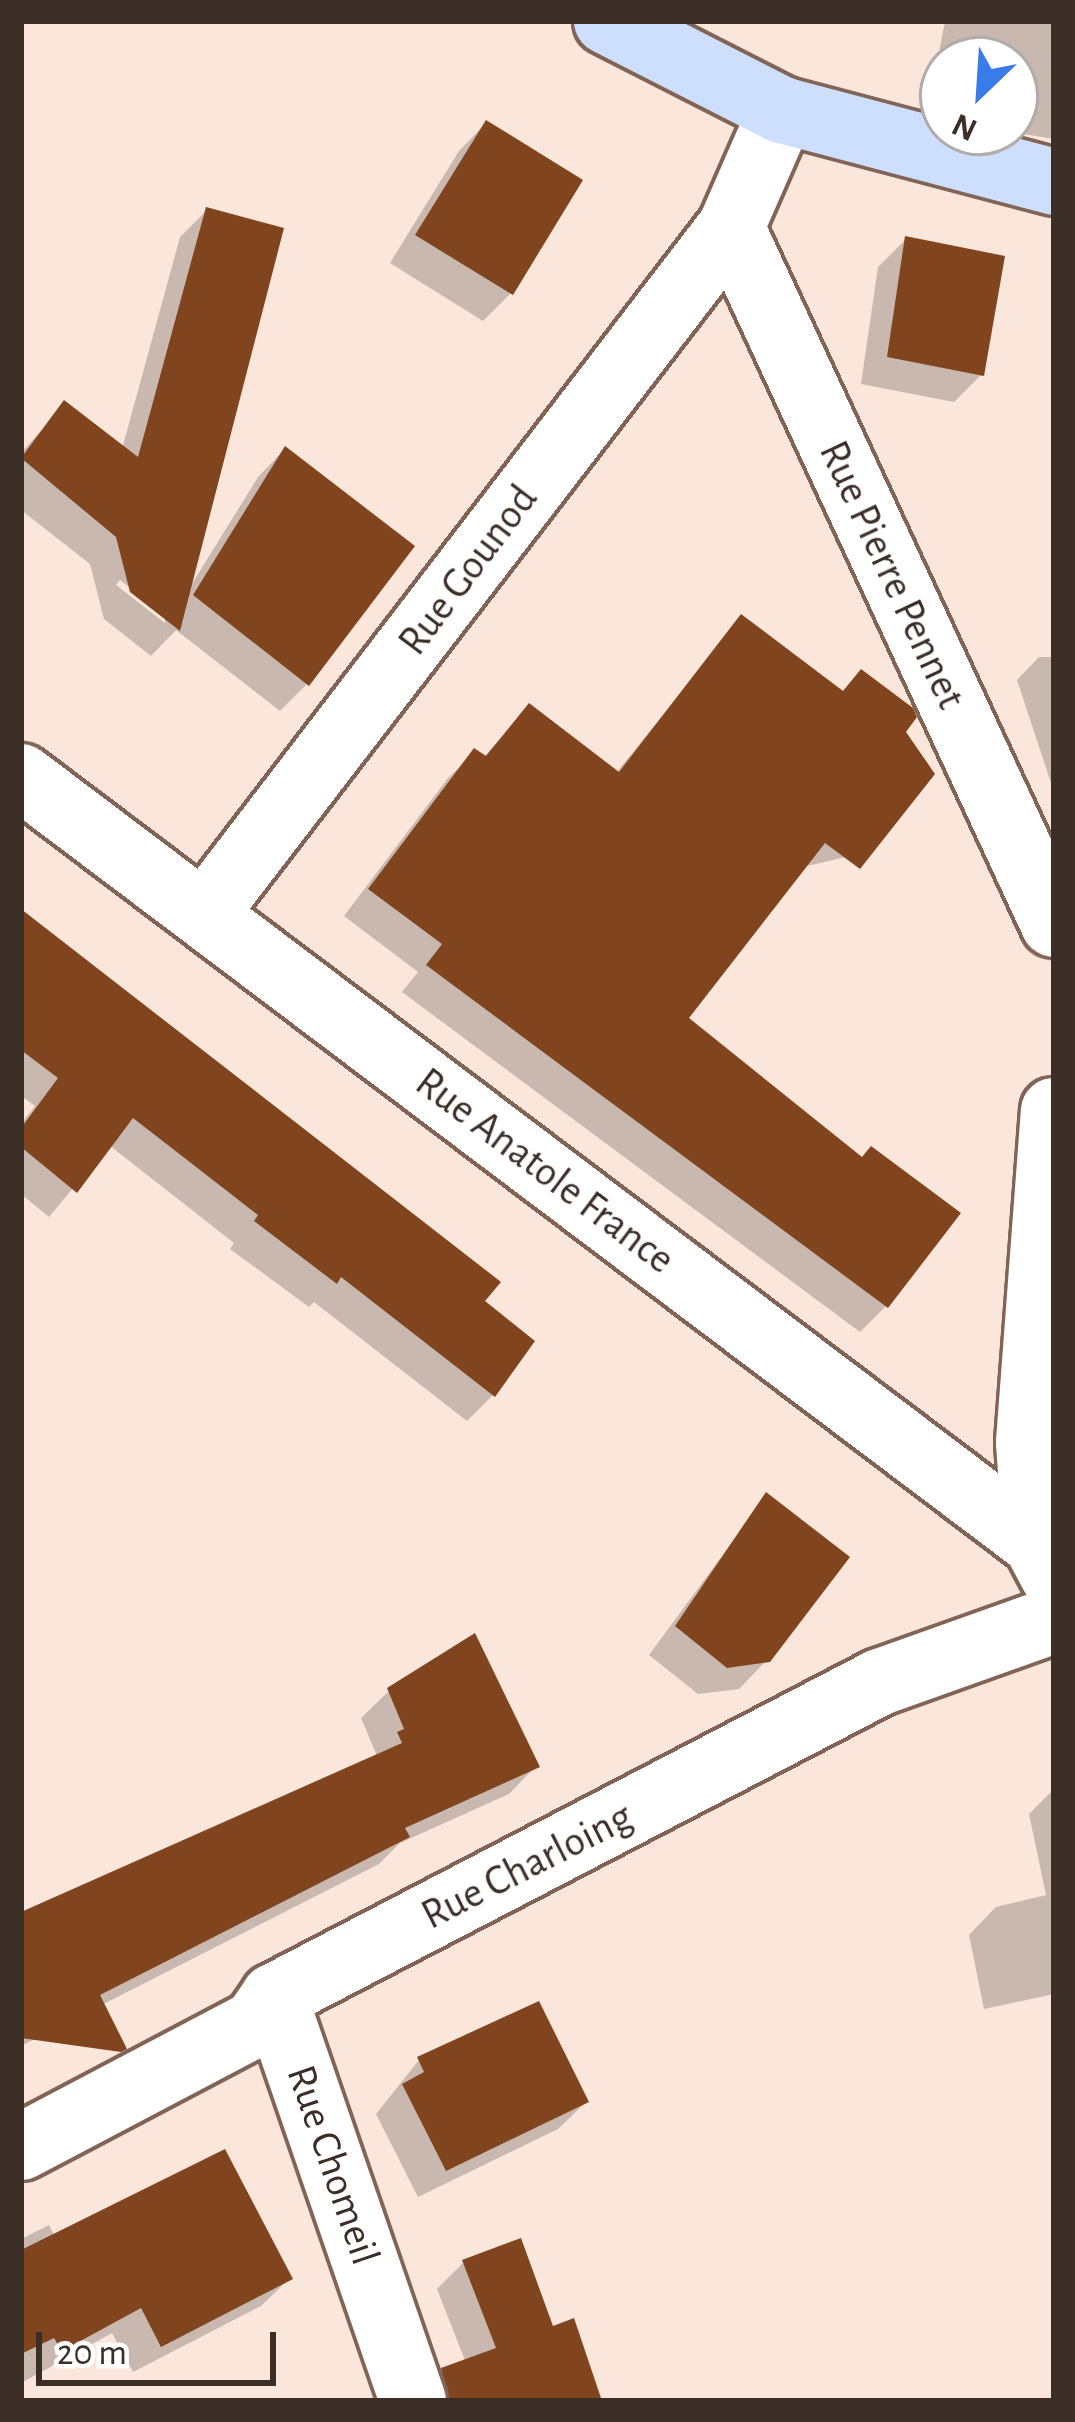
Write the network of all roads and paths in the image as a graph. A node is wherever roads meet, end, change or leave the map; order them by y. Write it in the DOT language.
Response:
graph roads {
  1 [pos="607,21"];
  2 [pos="782,110"];
  3 [pos="1054,182"];
  4 [pos="731,226"];
  5 [pos="21,777"];
  6 [pos="205,913"];
  7 [pos="1054,924"];
  8 [pos="1054,1111"];
  9 [pos="1045,1560"];
  10 [pos="1054,1620"];
  11 [pos="274,1997"];
  12 [pos="21,2147"];
  13 [pos="413,2401"];
  1 -- 2 [label="main road"];
  2 -- 3 [label="main road"];
  2 -- 4 [label="street, Rue Gounod"];
  4 -- 6 [label="street, Rue Gounod"];
  4 -- 7 [label="street, Rue Pierre Pennet"];
  5 -- 6 [label="street, Rue Anatole France"];
  6 -- 9 [label="street, Rue Anatole France"];
  8 -- 9 [label="street"];
  10 -- 11 [label="street, Rue Charloing"];
  11 -- 12 [label="street, Rue Charloing"];
  11 -- 13 [label="street, Rue Chomeil"];
}
